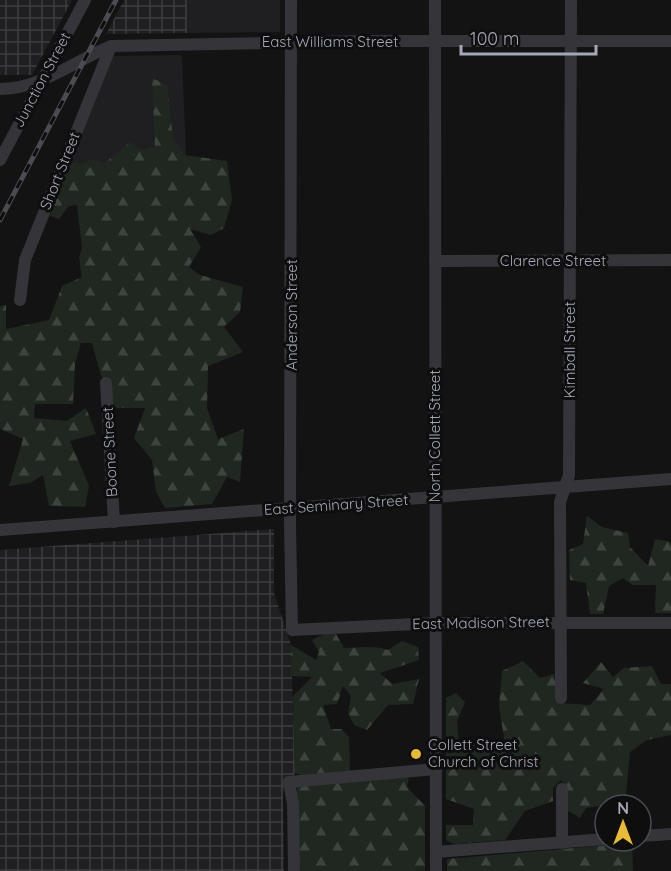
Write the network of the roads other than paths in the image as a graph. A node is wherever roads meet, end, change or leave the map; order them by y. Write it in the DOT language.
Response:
graph roads {
  1 [pos="85,0"];
  2 [pos="291,0"];
  3 [pos="435,0"];
  4 [pos="571,0"];
  5 [pos="671,41"];
  6 [pos="435,42"];
  7 [pos="571,42"];
  8 [pos="292,43"];
  9 [pos="111,46"];
  10 [pos="41,82"];
  11 [pos="0,89"];
  12 [pos="0,160"];
  13 [pos="570,260"];
  14 [pos="671,260"];
  15 [pos="435,261"];
  16 [pos="20,300"];
  17 [pos="106,383"];
  18 [pos="671,479"];
  19 [pos="565,487"];
  20 [pos="434,497"];
  21 [pos="292,508"];
  22 [pos="114,522"];
  23 [pos="0,530"];
  24 [pos="561,622"];
  25 [pos="435,623"];
  26 [pos="671,623"];
  27 [pos="292,630"];
  28 [pos="561,698"];
  29 [pos="436,770"];
  30 [pos="562,789"];
  31 [pos="671,834"];
  32 [pos="653,835"];
  33 [pos="593,840"];
  34 [pos="562,843"];
  35 [pos="436,852"];
  36 [pos="294,871"];
  37 [pos="436,871"];
  1 -- 10 [label="street, Junction Street"];
  2 -- 8 [label="street, Anderson Street"];
  3 -- 6 [label="street, North Collett Street"];
  4 -- 7 [label="street, Kimball Street"];
  5 -- 7 [label="street, East Williams Street"];
  6 -- 7 [label="street, East Williams Street"];
  6 -- 8 [label="street, East Williams Street"];
  6 -- 15 [label="street, North Collett Street"];
  7 -- 13 [label="street, Kimball Street"];
  8 -- 9 [label="street, East Williams Street"];
  8 -- 21 [label="street, Anderson Street"];
  9 -- 10 [label="street, East Williams Street"];
  9 -- 16 [label="street, Short Street"];
  10 -- 11 [label="street, East Williams Street"];
  10 -- 12 [label="street, Junction Street"];
  13 -- 14 [label="street, Clarence Street"];
  13 -- 15 [label="street, Clarence Street"];
  13 -- 19 [label="street, Kimball Street"];
  15 -- 20 [label="street, North Collett Street"];
  17 -- 22 [label="street, Boone Street"];
  18 -- 19 [label="street, East Seminary Street"];
  19 -- 20 [label="street, East Seminary Street"];
  19 -- 24 [label="street, Kimball Street"];
  20 -- 21 [label="street, East Seminary Street"];
  20 -- 25 [label="street, North Collett Street"];
  21 -- 22 [label="street, East Seminary Street"];
  21 -- 27 [label="street, Anderson Street"];
  22 -- 23 [label="street, East Seminary Street"];
  24 -- 25 [label="street, East Madison Street"];
  24 -- 26 [label="street, East Madison Street"];
  24 -- 28 [label="street, Kimball Street"];
  25 -- 27 [label="street, East Madison Street"];
  25 -- 29 [label="street, North Collett Street"];
  29 -- 35 [label="street, North Collett Street"];
  29 -- 36 [label="street"];
  30 -- 34 [label="street"];
  31 -- 32 [label="street"];
  33 -- 34 [label="street"];
  34 -- 35 [label="street"];
  35 -- 37 [label="street, North Collett Street"];
}
